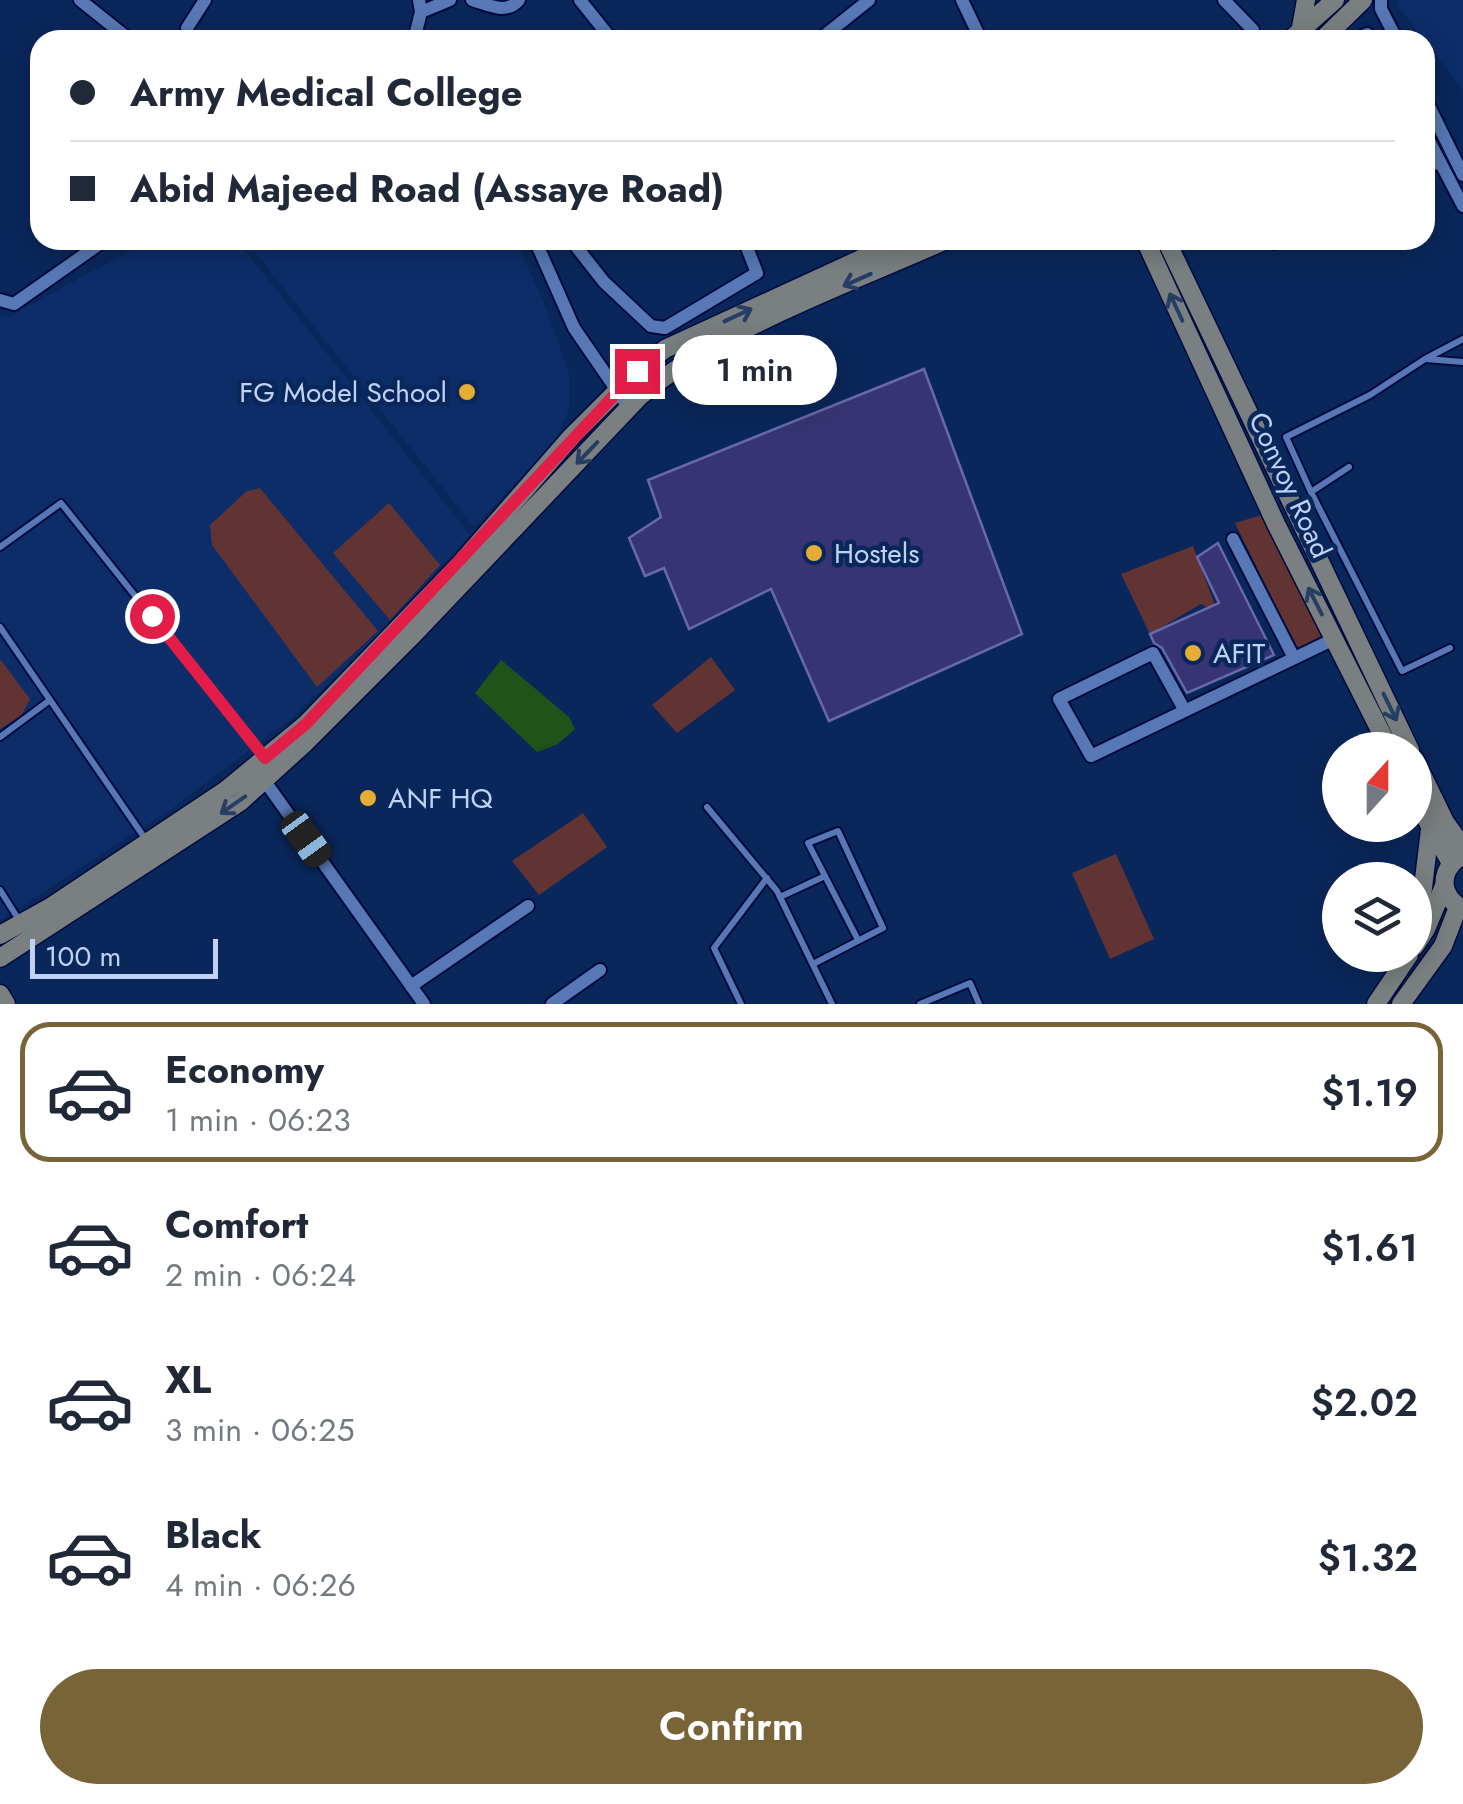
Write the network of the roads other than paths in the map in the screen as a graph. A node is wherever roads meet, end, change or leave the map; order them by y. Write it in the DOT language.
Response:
graph roads {
  1 [pos="80,0"];
  2 [pos="206,0"];
  3 [pos="450,0"];
  4 [pos="472,0"];
  5 [pos="520,0"];
  6 [pos="580,0"];
  7 [pos="869,0"];
  8 [pos="962,0"];
  9 [pos="1224,0"];
  10 [pos="1306,0"];
  11 [pos="1381,0"];
  12 [pos="1353,2"];
  13 [pos="420,6"];
  14 [pos="118,30"];
  15 [pos="187,30"];
  16 [pos="604,30"];
  17 [pos="831,30"];
  18 [pos="976,30"];
  19 [pos="1253,30"];
  20 [pos="1297,30"];
  21 [pos="1307,30"];
  22 [pos="1330,30"];
  23 [pos="1391,30"];
  24 [pos="1435,118"];
  25 [pos="1435,152"];
  26 [pos="1441,163"];
  27 [pos="1435,166"];
  28 [pos="1463,175"];
  29 [pos="1463,206"];
  30 [pos="91,250"];
  31 [pos="539,250"];
  32 [pos="579,250"];
  33 [pos="748,250"];
  34 [pos="880,250"];
  35 [pos="924,250"];
  36 [pos="1150,250"];
  37 [pos="1171,250"];
  38 [pos="0,300"];
  39 [pos="1463,339"];
  40 [pos="1425,359"];
  41 [pos="1463,362"];
  42 [pos="617,391"];
  43 [pos="629,408"];
  44 [pos="1349,467"];
  45 [pos="1311,492"];
  46 [pos="1233,539"];
  47 [pos="0,547"];
  48 [pos="0,627"];
  49 [pos="1334,639"];
  50 [pos="1450,648"];
  51 [pos="1294,658"];
  52 [pos="50,700"];
  53 [pos="1185,711"];
  54 [pos="1381,732"];
  55 [pos="1401,732"];
  56 [pos="0,738"];
  57 [pos="265,758"];
  58 [pos="264,780"];
  59 [pos="708,807"];
  60 [pos="1432,809"];
  61 [pos="1432,819"];
  62 [pos="1438,826"];
  63 [pos="1463,832"];
  64 [pos="147,842"];
  65 [pos="1463,847"];
  66 [pos="1457,859"];
  67 [pos="1430,862"];
  68 [pos="825,876"];
  69 [pos="766,878"];
  70 [pos="1444,886"];
  71 [pos="0,890"];
  72 [pos="780,897"];
  73 [pos="528,906"];
  74 [pos="1460,908"];
  75 [pos="1432,914"];
  76 [pos="26,931"];
  77 [pos="1455,932"];
  78 [pos="858,940"];
  79 [pos="3,941"];
  80 [pos="812,964"];
  81 [pos="600,970"];
  82 [pos="1395,972"];
  83 [pos="1398,972"];
  84 [pos="1392,981"];
  85 [pos="411,986"];
  86 [pos="0,994"];
  87 [pos="6,1004"];
  88 [pos="424,1004"];
  89 [pos="552,1004"];
  90 [pos="741,1004"];
  91 [pos="832,1004"];
  92 [pos="920,1004"];
  93 [pos="979,1004"];
  94 [pos="1376,1004"];
  95 [pos="1401,1004"];
  1 -- 14 [label="street"];
  2 -- 15 [label="street"];
  3 -- 13 [label="street"];
  4 -- 5 [label="street"];
  6 -- 16 [label="street"];
  7 -- 17 [label="street"];
  8 -- 18 [label="street"];
  9 -- 19 [label="street"];
  10 -- 20 [label="main road"];
  11 -- 23 [label="street"];
  12 -- 21 [label="main road"];
  12 -- 22 [label="main road"];
  24 -- 28 [label="street"];
  25 -- 26 [label="street"];
  26 -- 27 [label="lane"];
  26 -- 29 [label="street"];
  30 -- 38 [label="street"];
  31 -- 42 [label="street"];
  32 -- 33 [label="street"];
  42 -- 34 [label="main road, one-way"];
  35 -- 43 [label="main road, one-way"];
  49 -- 36 [label="main road, Convoy Road, one-way"];
  37 -- 55 [label="main road, Convoy Road, one-way"];
  39 -- 40 [label="lane"];
  40 -- 41 [label="lane"];
  40 -- 45 [label="lane"];
  42 -- 43 [label="street"];
  42 -- 57 [label="main road"];
  43 -- 58 [label="main road, one-way"];
  44 -- 45 [label="lane"];
  45 -- 50 [label="lane"];
  46 -- 51 [label="street"];
  47 -- 57 [label="lane"];
  48 -- 52 [label="lane"];
  49 -- 51 [label="street"];
  49 -- 54 [label="main road, Convoy Road"];
  51 -- 53 [label="street"];
  52 -- 56 [label="lane"];
  52 -- 64 [label="lane"];
  53 -- 53 [label="street"];
  57 -- 64 [label="main road"];
  58 -- 76 [label="main road, one-way"];
  58 -- 85 [label="street"];
  59 -- 69 [label="lane"];
  60 -- 62 [label="main road"];
  61 -- 62 [label="main road"];
  62 -- 63 [label="main road"];
  62 -- 65 [label="main road"];
  62 -- 66 [label="main road"];
  62 -- 67 [label="main road"];
  64 -- 76 [label="main road"];
  66 -- 70 [label="main road"];
  68 -- 72 [label="lane"];
  68 -- 78 [label="lane"];
  68 -- 78 [label="lane"];
  69 -- 72 [label="lane"];
  69 -- 90 [label="lane"];
  70 -- 74 [label="main road"];
  70 -- 75 [label="main road"];
  71 -- 76 [label="lane"];
  72 -- 80 [label="lane"];
  73 -- 85 [label="street"];
  74 -- 77 [label="main road"];
  76 -- 79 [label="main road"];
  77 -- 95 [label="main road"];
  78 -- 80 [label="lane"];
  80 -- 91 [label="lane"];
  81 -- 89 [label="street"];
  82 -- 84 [label="main road"];
  83 -- 84 [label="main road"];
  84 -- 94 [label="main road"];
  85 -- 88 [label="street"];
  86 -- 87 [label="main road"];
  92 -- 93 [label="lane"];
}
